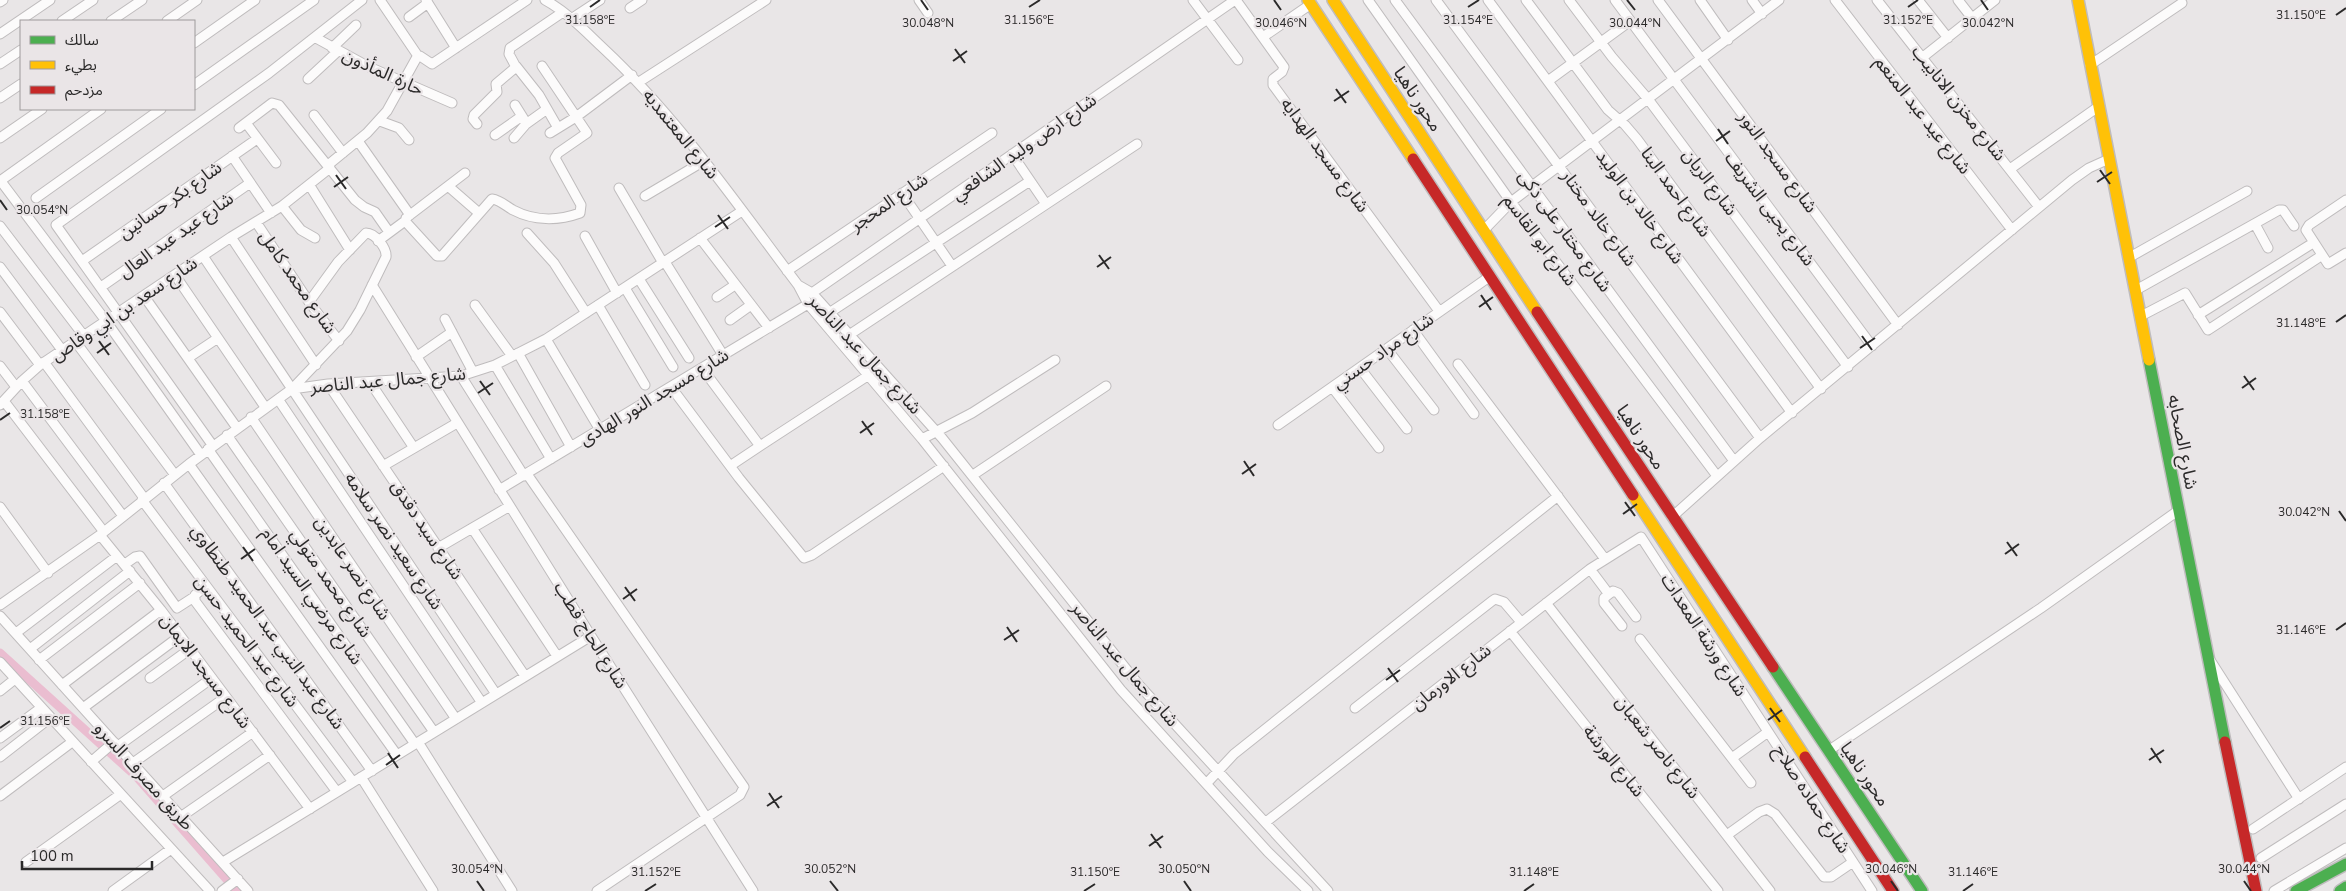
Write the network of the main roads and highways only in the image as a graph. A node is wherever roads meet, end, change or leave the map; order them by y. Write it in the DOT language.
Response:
graph roads {
  1 [pos="1334,0"];
  2 [pos="2078,0"];
  3 [pos="1309,2"];
  4 [pos="1644,473"];
  5 [pos="1626,484"];
  6 [pos="2346,864"];
  7 [pos="2346,887"];
  8 [pos="1893,891"];
  9 [pos="1922,891"];
  10 [pos="2256,891"];
  11 [pos="2296,891"];
  12 [pos="2340,891"];
  1 -- 4 [label="main road, محور ناهيا"];
  2 -- 10 [label="main road, شارع الصحابه"];
  3 -- 5 [label="main road"];
  4 -- 5 [label="main road"];
  4 -- 9 [label="main road, محور ناهيا"];
  5 -- 8 [label="main road"];
  6 -- 11 [label="main road"];
  7 -- 12 [label="main road"];
}
